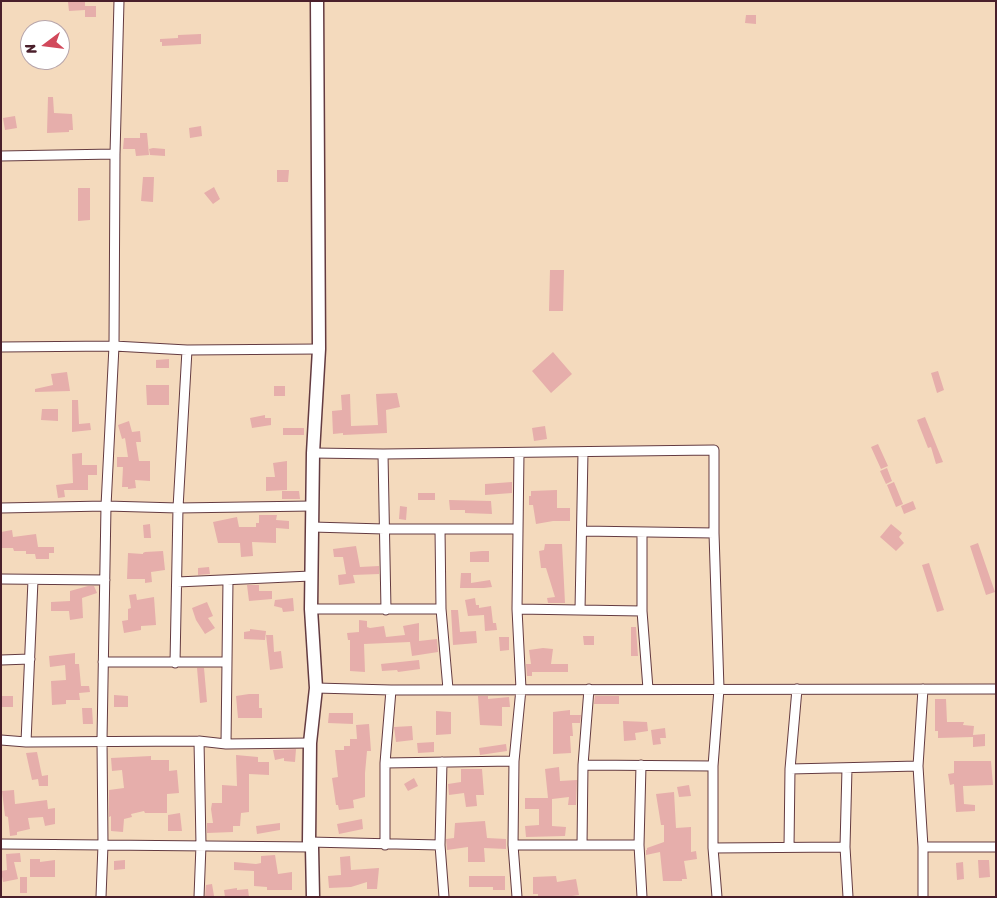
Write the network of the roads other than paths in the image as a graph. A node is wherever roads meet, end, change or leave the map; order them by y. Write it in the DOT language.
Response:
graph roads {
  1 [pos="120,1"];
  2 [pos="317,1"];
  3 [pos="115,154"];
  4 [pos="1,156"];
  5 [pos="114,346"];
  6 [pos="1,347"];
  7 [pos="319,349"];
  8 [pos="187,350"];
  9 [pos="583,452"];
  10 [pos="313,453"];
  11 [pos="519,453"];
  12 [pos="383,454"];
  13 [pos="106,506"];
  14 [pos="312,506"];
  15 [pos="1,508"];
  16 [pos="178,508"];
  17 [pos="312,527"];
  18 [pos="384,529"];
  19 [pos="440,529"];
  20 [pos="518,529"];
  21 [pos="582,532"];
  22 [pos="642,532"];
  23 [pos="714,533"];
  24 [pos="312,576"];
  25 [pos="1,579"];
  26 [pos="33,580"];
  27 [pos="105,580"];
  28 [pos="228,580"];
  29 [pos="177,582"];
  30 [pos="311,609"];
  31 [pos="441,609"];
  32 [pos="517,609"];
  33 [pos="386,610"];
  34 [pos="580,610"];
  35 [pos="642,611"];
  36 [pos="30,659"];
  37 [pos="1,660"];
  38 [pos="103,662"];
  39 [pos="227,662"];
  40 [pos="175,663"];
  41 [pos="316,688"];
  42 [pos="589,689"];
  43 [pos="648,689"];
  44 [pos="719,689"];
  45 [pos="796,689"];
  46 [pos="923,689"];
  47 [pos="996,689"];
  48 [pos="391,690"];
  49 [pos="448,690"];
  50 [pos="521,690"];
  51 [pos="1,740"];
  52 [pos="102,740"];
  53 [pos="199,741"];
  54 [pos="26,742"];
  55 [pos="310,743"];
  56 [pos="226,744"];
  57 [pos="514,761"];
  58 [pos="442,762"];
  59 [pos="385,763"];
  60 [pos="583,765"];
  61 [pos="641,765"];
  62 [pos="714,766"];
  63 [pos="918,766"];
  64 [pos="847,768"];
  65 [pos="790,769"];
  66 [pos="1,844"];
  67 [pos="310,844"];
  68 [pos="103,845"];
  69 [pos="201,845"];
  70 [pos="385,845"];
  71 [pos="440,845"];
  72 [pos="513,845"];
  73 [pos="582,845"];
  74 [pos="639,845"];
  75 [pos="789,847"];
  76 [pos="845,847"];
  77 [pos="923,847"];
  78 [pos="996,847"];
  79 [pos="713,848"];
  80 [pos="100,897"];
  81 [pos="199,897"];
  82 [pos="313,897"];
  83 [pos="444,897"];
  84 [pos="517,897"];
  85 [pos="642,897"];
  86 [pos="717,897"];
  87 [pos="848,897"];
  88 [pos="923,897"];
  1 -- 3 [label="street"];
  2 -- 7 [label="street"];
  3 -- 4 [label="street"];
  3 -- 5 [label="street"];
  5 -- 6 [label="street"];
  5 -- 8 [label="street"];
  5 -- 13 [label="street"];
  7 -- 8 [label="street"];
  7 -- 10 [label="street"];
  8 -- 16 [label="street"];
  9 -- 11 [label="street"];
  9 -- 21 [label="street"];
  9 -- 23 [label="street"];
  10 -- 12 [label="street"];
  10 -- 14 [label="street"];
  11 -- 12 [label="street"];
  11 -- 20 [label="street"];
  12 -- 18 [label="street"];
  13 -- 15 [label="street"];
  13 -- 16 [label="street"];
  13 -- 27 [label="street"];
  14 -- 16 [label="street"];
  14 -- 17 [label="street"];
  16 -- 29 [label="street"];
  17 -- 18 [label="street"];
  17 -- 24 [label="street"];
  18 -- 19 [label="street"];
  18 -- 33 [label="street"];
  19 -- 20 [label="street"];
  19 -- 31 [label="street"];
  20 -- 32 [label="street"];
  21 -- 22 [label="street"];
  21 -- 34 [label="street"];
  22 -- 23 [label="street"];
  22 -- 35 [label="street"];
  23 -- 44 [label="street"];
  24 -- 28 [label="street"];
  24 -- 30 [label="street"];
  25 -- 26 [label="street"];
  26 -- 27 [label="street"];
  26 -- 36 [label="street"];
  27 -- 38 [label="street"];
  28 -- 29 [label="street"];
  28 -- 39 [label="street"];
  29 -- 40 [label="street"];
  30 -- 33 [label="street"];
  30 -- 41 [label="street"];
  31 -- 33 [label="street"];
  31 -- 49 [label="street"];
  32 -- 34 [label="street"];
  32 -- 50 [label="street"];
  34 -- 35 [label="street"];
  35 -- 43 [label="street"];
  36 -- 37 [label="street"];
  36 -- 54 [label="street"];
  38 -- 40 [label="street"];
  38 -- 52 [label="street"];
  39 -- 40 [label="street"];
  39 -- 56 [label="street"];
  41 -- 48 [label="street"];
  41 -- 55 [label="street"];
  42 -- 43 [label="street"];
  42 -- 50 [label="street"];
  42 -- 60 [label="street"];
  43 -- 44 [label="street"];
  44 -- 45 [label="street"];
  44 -- 62 [label="street"];
  45 -- 46 [label="street"];
  45 -- 65 [label="street"];
  46 -- 47 [label="street"];
  46 -- 63 [label="street"];
  48 -- 49 [label="street"];
  48 -- 59 [label="street"];
  49 -- 50 [label="street"];
  50 -- 57 [label="street"];
  51 -- 54 [label="street"];
  52 -- 53 [label="street"];
  52 -- 54 [label="street"];
  52 -- 68 [label="street"];
  53 -- 56 [label="street"];
  53 -- 69 [label="street"];
  55 -- 56 [label="street"];
  55 -- 67 [label="street"];
  57 -- 58 [label="street"];
  57 -- 72 [label="street"];
  58 -- 59 [label="street"];
  58 -- 71 [label="street"];
  59 -- 70 [label="street"];
  60 -- 61 [label="street"];
  60 -- 73 [label="street"];
  61 -- 62 [label="street"];
  61 -- 74 [label="street"];
  62 -- 79 [label="street"];
  63 -- 64 [label="street"];
  63 -- 77 [label="street"];
  64 -- 65 [label="street"];
  64 -- 76 [label="street"];
  65 -- 75 [label="street"];
  66 -- 68 [label="street"];
  67 -- 69 [label="street"];
  67 -- 70 [label="street"];
  67 -- 82 [label="street"];
  68 -- 69 [label="street"];
  68 -- 80 [label="street"];
  69 -- 81 [label="street"];
  70 -- 71 [label="street"];
  71 -- 83 [label="street"];
  72 -- 73 [label="street"];
  72 -- 84 [label="street"];
  73 -- 74 [label="street"];
  74 -- 85 [label="street"];
  75 -- 76 [label="street"];
  75 -- 79 [label="street"];
  76 -- 87 [label="street"];
  77 -- 78 [label="street"];
  77 -- 88 [label="street"];
  79 -- 86 [label="street"];
}
